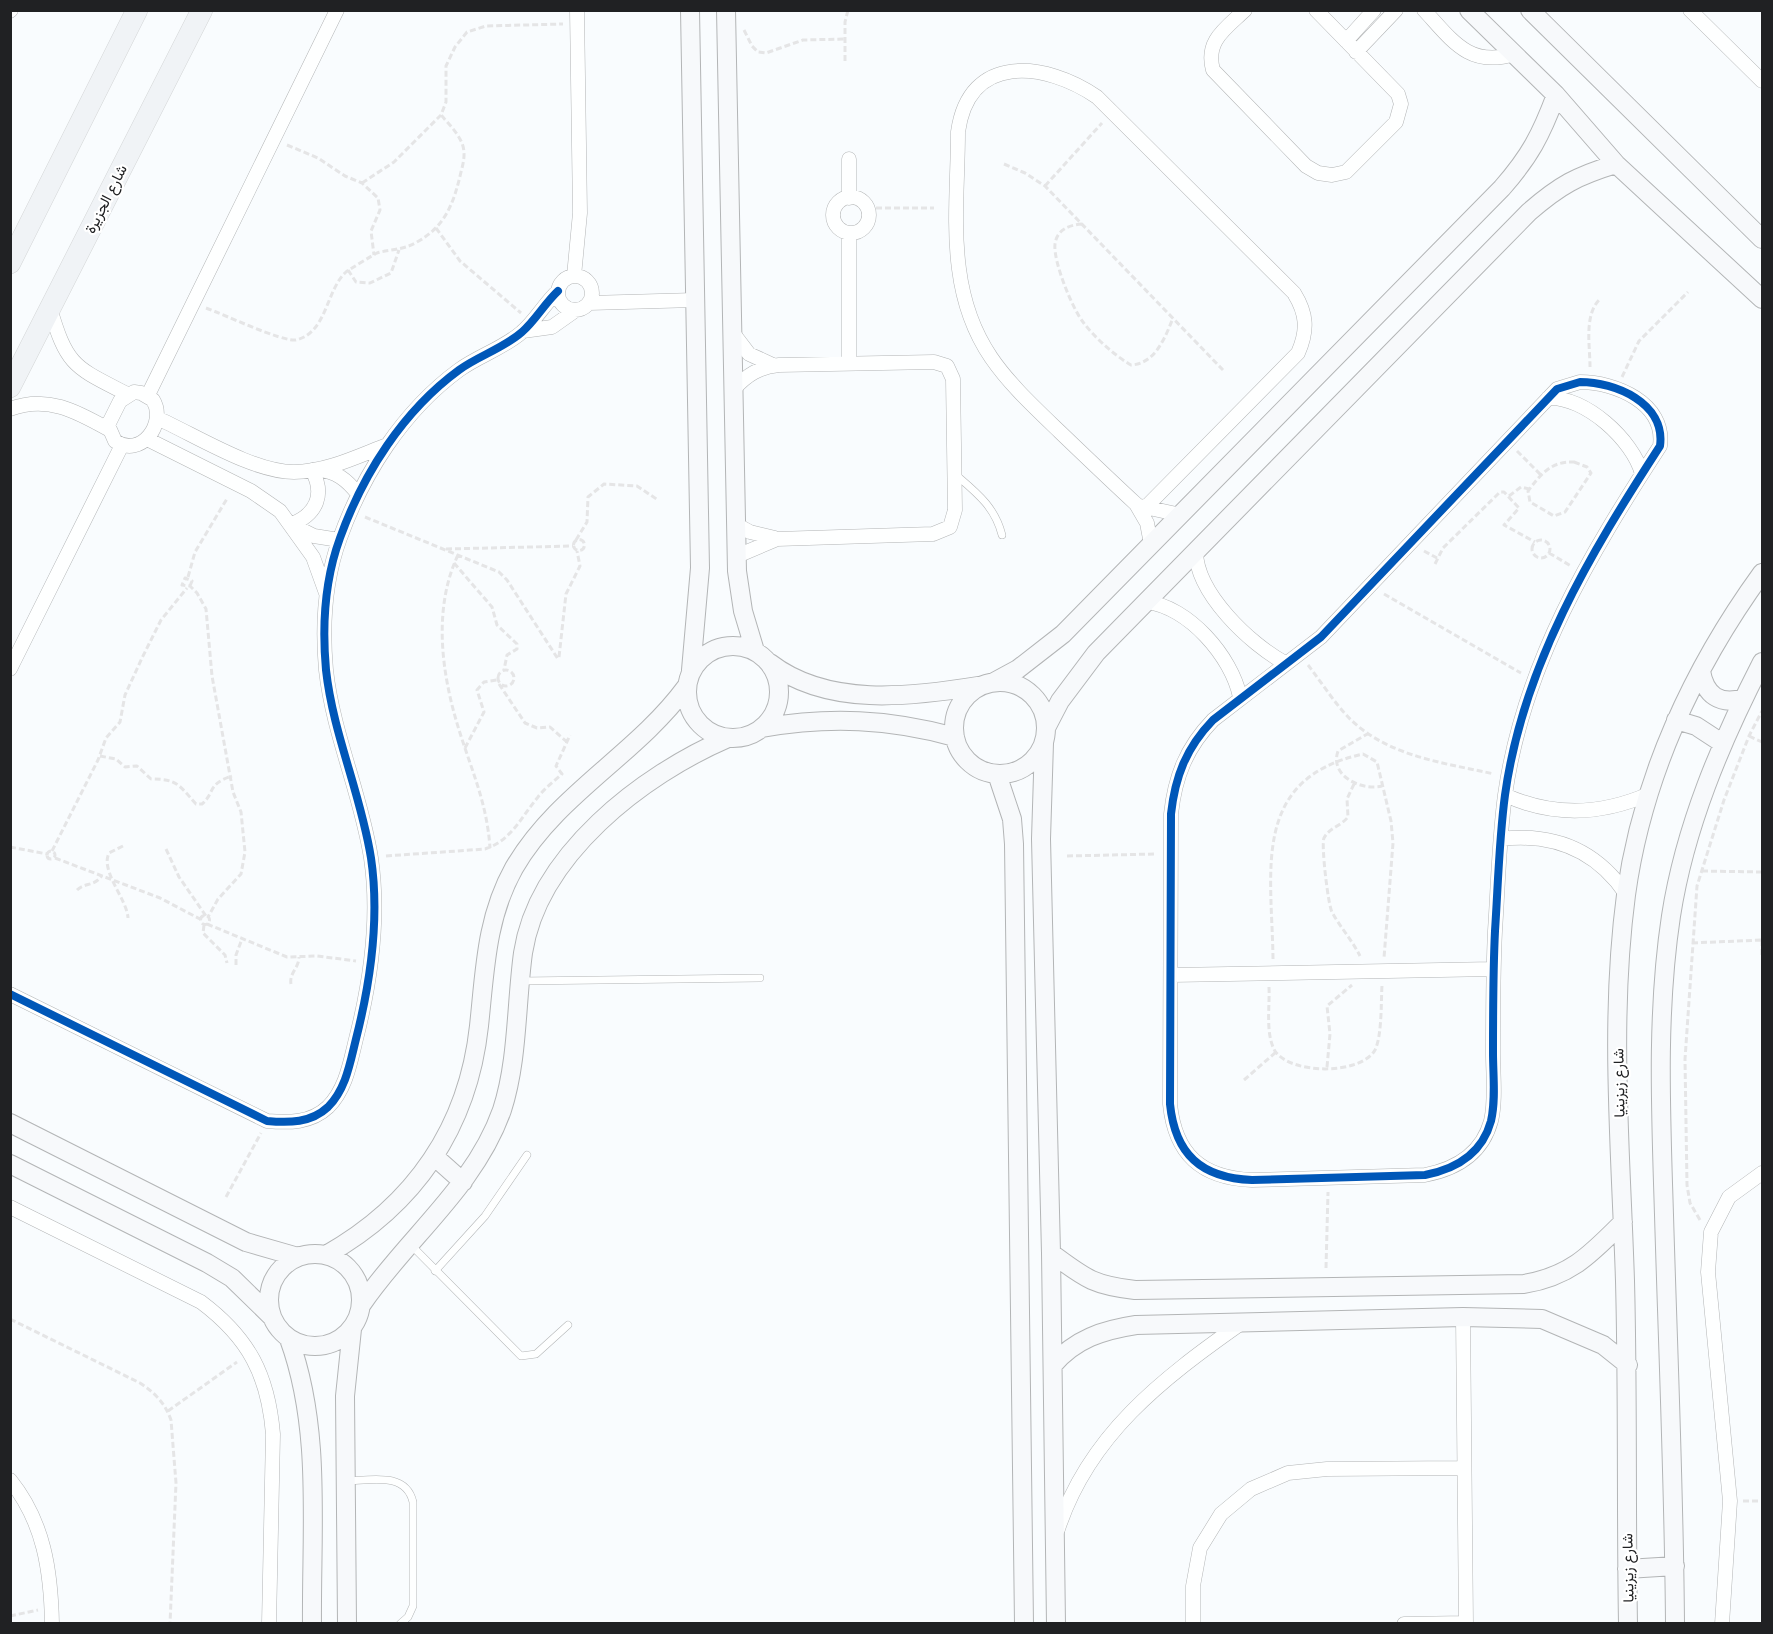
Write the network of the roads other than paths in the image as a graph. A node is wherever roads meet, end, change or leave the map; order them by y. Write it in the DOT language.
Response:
graph roads {
  1 [pos="137,10"];
  2 [pos="202,10"];
  3 [pos="337,10"];
  4 [pos="690,10"];
  5 [pos="726,10"];
  6 [pos="1245,10"];
  7 [pos="1316,10"];
  8 [pos="1374,10"];
  9 [pos="1396,10"];
  10 [pos="1424,10"];
  11 [pos="1469,10"];
  12 [pos="1690,10"];
  13 [pos="1530,11"];
  14 [pos="577,17"];
  15 [pos="1346,41"];
  16 [pos="1356,52"];
  17 [pos="1514,54"];
  18 [pos="1762,81"];
  19 [pos="1556,95"];
  20 [pos="849,159"];
  21 [pos="1616,164"];
  22 [pos="849,198"];
  23 [pos="849,233"];
  24 [pos="1762,239"];
  25 [pos="10,263"];
  26 [pos="574,276"];
  27 [pos="558,291"];
  28 [pos="1762,299"];
  29 [pos="695,300"];
  30 [pos="589,303"];
  31 [pos="50,308"];
  32 [pos="576,310"];
  33 [pos="527,326"];
  34 [pos="733,333"];
  35 [pos="849,363"];
  36 [pos="775,366"];
  37 [pos="10,387"];
  38 [pos="734,388"];
  39 [pos="128,394"];
  40 [pos="148,395"];
  41 [pos="1548,398"];
  42 [pos="10,409"];
  43 [pos="157,418"];
  44 [pos="108,429"];
  45 [pos="147,439"];
  46 [pos="387,445"];
  47 [pos="122,446"];
  48 [pos="312,470"];
  49 [pos="954,474"];
  50 [pos="1642,474"];
  51 [pos="358,494"];
  52 [pos="1141,506"];
  53 [pos="1180,514"];
  54 [pos="292,524"];
  55 [pos="737,525"];
  56 [pos="1002,535"];
  57 [pos="777,539"];
  58 [pos="339,540"];
  59 [pos="1151,544"];
  60 [pos="1196,551"];
  61 [pos="737,556"];
  62 [pos="1762,573"];
  63 [pos="326,594"];
  64 [pos="1146,602"];
  65 [pos="762,656"];
  66 [pos="1762,662"];
  67 [pos="1285,663"];
  68 [pos="10,669"];
  69 [pos="1701,671"];
  70 [pos="689,678"];
  71 [pos="987,684"];
  72 [pos="1240,697"];
  73 [pos="1744,698"];
  74 [pos="1676,720"];
  75 [pos="762,728"];
  76 [pos="1045,735"];
  77 [pos="955,737"];
  78 [pos="728,738"];
  79 [pos="1722,744"];
  80 [pos="996,774"];
  81 [pos="1649,794"];
  82 [pos="1505,795"];
  83 [pos="1501,838"];
  84 [pos="1626,894"];
  85 [pos="1493,969"];
  86 [pos="1172,975"];
  87 [pos="760,978"];
  88 [pos="520,981"];
  89 [pos="10,994"];
  90 [pos="10,1124"];
  91 [pos="527,1155"];
  92 [pos="435,1157"];
  93 [pos="10,1164"];
  94 [pos="1762,1173"];
  95 [pos="463,1182"];
  96 [pos="10,1207"];
  97 [pos="1623,1222"];
  98 [pos="410,1244"];
  99 [pos="1051,1253"];
  100 [pos="326,1255"];
  101 [pos="298,1257"];
  102 [pos="435,1271"];
  103 [pos="362,1304"];
  104 [pos="272,1317"];
  105 [pos="1463,1317"];
  106 [pos="1240,1324"];
  107 [pos="568,1325"];
  108 [pos="352,1329"];
  109 [pos="289,1339"];
  110 [pos="1053,1365"];
  111 [pos="1628,1365"];
  112 [pos="1462,1468"];
  113 [pos="10,1480"];
  114 [pos="346,1481"];
  115 [pos="1054,1542"];
  116 [pos="1675,1566"];
  117 [pos="1627,1569"];
  118 [pos="52,1623"];
  119 [pos="269,1623"];
  120 [pos="312,1623"];
  121 [pos="346,1623"];
  122 [pos="400,1623"];
  123 [pos="1024,1623"];
  124 [pos="1056,1623"];
  125 [pos="1193,1623"];
  126 [pos="1404,1623"];
  127 [pos="1466,1623"];
  128 [pos="1628,1623"];
  129 [pos="1675,1623"];
  130 [pos="1722,1623"];
  1 -- 25 [label="main road"];
  2 -- 31 [label="main road, شارع الجزيرة"];
  3 -- 40 [label="street"];
  4 -- 29 [label="street"];
  5 -- 34 [label="street"];
  6 -- 16 [label="street"];
  7 -- 15 [label="street"];
  8 -- 15 [label="street"];
  9 -- 16 [label="street"];
  10 -- 17 [label="street"];
  11 -- 17 [label="street"];
  12 -- 18 [label="street"];
  13 -- 24 [label="street"];
  14 -- 26 [label="street"];
  15 -- 16 [label="street"];
  17 -- 19 [label="street"];
  19 -- 21 [label="street"];
  19 -- 53 [label="street"];
  20 -- 22 [label="street"];
  21 -- 28 [label="street"];
  21 -- 60 [label="street"];
  22 -- 23 [label="street"];
  22 -- 23 [label="street"];
  23 -- 35 [label="street"];
  26 -- 27 [label="street"];
  26 -- 30 [label="street"];
  27 -- 32 [label="street"];
  27 -- 33 [label="street"];
  29 -- 30 [label="street"];
  29 -- 70 [label="street"];
  30 -- 32 [label="street"];
  31 -- 37 [label="main road, شارع الجزيرة"];
  31 -- 39 [label="street"];
  32 -- 33 [label="street"];
  33 -- 46 [label="street"];
  34 -- 36 [label="street"];
  34 -- 38 [label="street"];
  35 -- 36 [label="street"];
  35 -- 49 [label="street"];
  36 -- 38 [label="street"];
  38 -- 55 [label="street"];
  39 -- 40 [label="street"];
  39 -- 44 [label="street"];
  40 -- 43 [label="street"];
  41 -- 50 [label="street"];
  41 -- 50 [label="street"];
  41 -- 67 [label="street"];
  42 -- 44 [label="street"];
  43 -- 45 [label="street"];
  43 -- 48 [label="street"];
  44 -- 47 [label="street"];
  45 -- 47 [label="street"];
  45 -- 54 [label="street"];
  46 -- 48 [label="street"];
  46 -- 51 [label="street"];
  47 -- 68 [label="street"];
  48 -- 51 [label="street"];
  48 -- 54 [label="street"];
  49 -- 56 [label="lane"];
  49 -- 57 [label="street"];
  50 -- 82 [label="street"];
  51 -- 58 [label="street"];
  52 -- 52 [label="street"];
  52 -- 53 [label="street"];
  52 -- 59 [label="street"];
  53 -- 59 [label="street"];
  54 -- 58 [label="street"];
  54 -- 63 [label="street"];
  55 -- 57 [label="street"];
  55 -- 61 [label="street"];
  57 -- 61 [label="street"];
  58 -- 63 [label="street"];
  59 -- 71 [label="street"];
  60 -- 64 [label="street"];
  60 -- 67 [label="street"];
  61 -- 65 [label="street"];
  62 -- 69 [label="street, شارع زيزينيا"];
  63 -- 89 [label="street"];
  64 -- 72 [label="street"];
  64 -- 76 [label="street"];
  65 -- 70 [label="street"];
  65 -- 71 [label="street"];
  65 -- 75 [label="street"];
  66 -- 73 [label="street"];
  67 -- 72 [label="street"];
  69 -- 73 [label="street"];
  69 -- 74 [label="street, شارع زيزينيا"];
  70 -- 78 [label="street"];
  70 -- 92 [label="street"];
  71 -- 76 [label="street"];
  71 -- 77 [label="street"];
  72 -- 86 [label="street"];
  73 -- 79 [label="street"];
  74 -- 79 [label="street"];
  74 -- 81 [label="street, شارع زيزينيا"];
  75 -- 77 [label="street"];
  75 -- 78 [label="street"];
  76 -- 80 [label="street"];
  76 -- 99 [label="street"];
  77 -- 80 [label="street"];
  78 -- 88 [label="street"];
  79 -- 116 [label="street"];
  80 -- 123 [label="street"];
  81 -- 82 [label="street"];
  81 -- 84 [label="street, شارع زيزينيا"];
  82 -- 83 [label="street"];
  83 -- 84 [label="street"];
  83 -- 85 [label="street"];
  84 -- 97 [label="street, شارع زيزينيا"];
  85 -- 86 [label="street"];
  85 -- 86 [label="street"];
  87 -- 88 [label="lane"];
  88 -- 95 [label="street"];
  90 -- 101 [label="street"];
  91 -- 102 [label="lane"];
  92 -- 95 [label="street"];
  92 -- 100 [label="street"];
  93 -- 104 [label="street"];
  94 -- 130 [label="street"];
  95 -- 98 [label="street"];
  96 -- 119 [label="street"];
  97 -- 99 [label="street"];
  97 -- 111 [label="street, شارع زيزينيا"];
  98 -- 102 [label="lane"];
  98 -- 103 [label="street"];
  99 -- 110 [label="street"];
  100 -- 101 [label="street"];
  100 -- 103 [label="street"];
  101 -- 104 [label="street"];
  102 -- 107 [label="lane"];
  103 -- 108 [label="street"];
  104 -- 109 [label="street"];
  105 -- 106 [label="street"];
  105 -- 111 [label="street"];
  105 -- 112 [label="street"];
  106 -- 110 [label="street"];
  106 -- 115 [label="street"];
  108 -- 109 [label="street"];
  108 -- 114 [label="street"];
  109 -- 120 [label="street"];
  110 -- 115 [label="street"];
  111 -- 117 [label="street, شارع زيزينيا"];
  112 -- 125 [label="street"];
  112 -- 127 [label="street"];
  113 -- 118 [label="street"];
  114 -- 121 [label="street"];
  114 -- 122 [label="lane"];
  115 -- 124 [label="street"];
  116 -- 117 [label="street"];
  116 -- 129 [label="street"];
  117 -- 128 [label="street, شارع زيزينيا"];
  126 -- 127 [label="street"];
}
